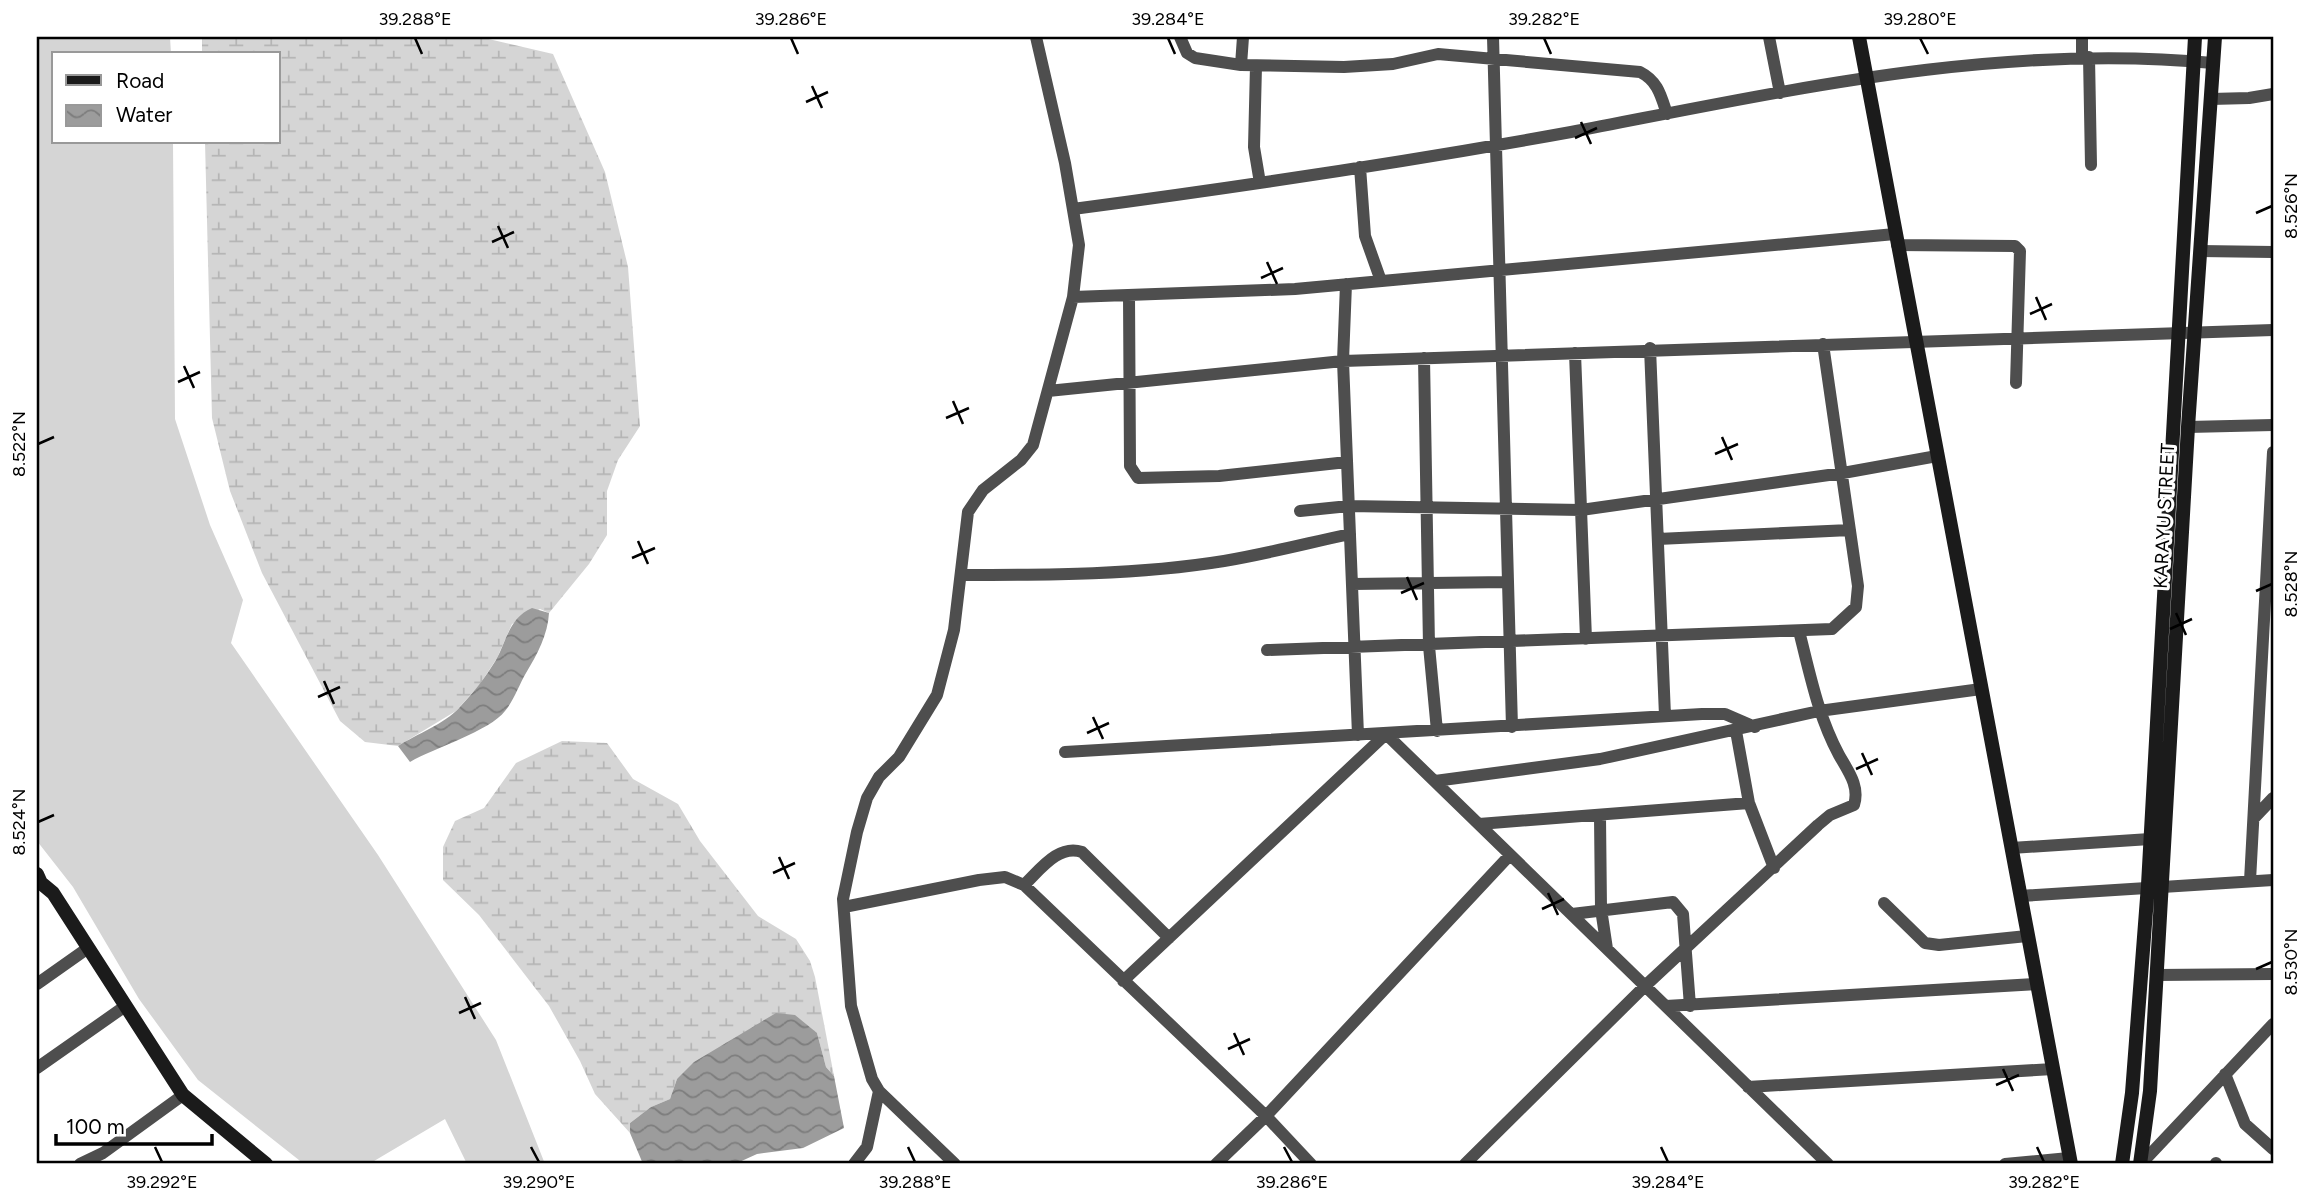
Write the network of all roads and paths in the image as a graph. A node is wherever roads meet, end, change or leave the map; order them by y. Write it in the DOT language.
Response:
graph roads {
  1 [pos="1036,37"];
  2 [pos="1243,37"];
  3 [pos="1493,37"];
  4 [pos="1769,37"];
  5 [pos="1858,37"];
  6 [pos="2082,37"];
  7 [pos="2195,37"];
  8 [pos="2214,37"];
  9 [pos="1185,40"];
  10 [pos="2086,57"];
  11 [pos="1494,58"];
  12 [pos="2193,61"];
  13 [pos="2213,62"];
  14 [pos="1241,65"];
  15 [pos="1256,66"];
  16 [pos="1865,76"];
  17 [pos="1780,93"];
  18 [pos="2273,94"];
  19 [pos="2211,99"];
  20 [pos="1667,114"];
  21 [pos="1496,146"];
  22 [pos="2091,166"];
  23 [pos="1360,167"];
  24 [pos="1259,183"];
  25 [pos="1073,209"];
  26 [pos="1896,240"];
  27 [pos="2200,251"];
  28 [pos="2273,252"];
  29 [pos="1501,270"];
  30 [pos="1381,281"];
  31 [pos="1346,284"];
  32 [pos="1129,295"];
  33 [pos="1073,297"];
  34 [pos="2273,330"];
  35 [pos="2180,333"];
  36 [pos="2196,333"];
  37 [pos="2017,337"];
  38 [pos="1916,340"];
  39 [pos="1823,344"];
  40 [pos="1650,348"];
  41 [pos="1575,352"];
  42 [pos="1502,355"];
  43 [pos="1424,358"];
  44 [pos="1343,360"];
  45 [pos="1131,382"];
  46 [pos="2016,383"];
  47 [pos="1048,391"];
  48 [pos="2273,425"];
  49 [pos="2188,427"];
  50 [pos="2273,452"];
  51 [pos="1937,456"];
  52 [pos="1347,462"];
  53 [pos="1843,473"];
  54 [pos="2272,495"];
  55 [pos="1656,500"];
  56 [pos="1349,506"];
  57 [pos="1429,506"];
  58 [pos="1505,509"];
  59 [pos="1581,510"];
  60 [pos="1300,511"];
  61 [pos="1850,530"];
  62 [pos="1350,534"];
  63 [pos="1658,539"];
  64 [pos="961,575"];
  65 [pos="1508,582"];
  66 [pos="1429,583"];
  67 [pos="1352,584"];
  68 [pos="1799,631"];
  69 [pos="1662,636"];
  70 [pos="1586,639"];
  71 [pos="1510,643"];
  72 [pos="1429,646"];
  73 [pos="1355,649"];
  74 [pos="1267,650"];
  75 [pos="1981,689"];
  76 [pos="1819,711"];
  77 [pos="1665,716"];
  78 [pos="1512,727"];
  79 [pos="1755,727"];
  80 [pos="1437,731"];
  81 [pos="1736,731"];
  82 [pos="1386,734"];
  83 [pos="1359,735"];
  84 [pos="1065,752"];
  85 [pos="1435,781"];
  86 [pos="2273,798"];
  87 [pos="1749,803"];
  88 [pos="1600,817"];
  89 [pos="2254,818"];
  90 [pos="1479,824"];
  91 [pos="2150,839"];
  92 [pos="2011,848"];
  93 [pos="1510,855"];
  94 [pos="1774,867"];
  95 [pos="2273,880"];
  96 [pos="38,881"];
  97 [pos="2250,881"];
  98 [pos="2164,884"];
  99 [pos="1024,885"];
  100 [pos="2148,886"];
  101 [pos="2020,896"];
  102 [pos="1884,903"];
  103 [pos="844,907"];
  104 [pos="1601,909"];
  105 [pos="1572,914"];
  106 [pos="2028,936"];
  107 [pos="1169,938"];
  108 [pos="88,948"];
  109 [pos="1685,949"];
  110 [pos="1607,950"];
  111 [pos="2273,974"];
  112 [pos="2157,975"];
  113 [pos="1123,981"];
  114 [pos="37,984"];
  115 [pos="2036,984"];
  116 [pos="1645,986"];
  117 [pos="1665,1006"];
  118 [pos="1690,1006"];
  119 [pos="124,1007"];
  120 [pos="2273,1024"];
  121 [pos="37,1068"];
  122 [pos="2053,1069"];
  123 [pos="2225,1074"];
  124 [pos="1748,1087"];
  125 [pos="880,1091"];
  126 [pos="183,1094"];
  127 [pos="1266,1116"];
  128 [pos="2273,1149"];
  129 [pos="107,1158"];
  130 [pos="2070,1161"];
  131 [pos="80,1164"];
  132 [pos="266,1164"];
  133 [pos="854,1164"];
  134 [pos="954,1164"];
  135 [pos="1216,1164"];
  136 [pos="1311,1164"];
  137 [pos="1465,1164"];
  138 [pos="1828,1164"];
  139 [pos="2006,1164"];
  140 [pos="2122,1164"];
  141 [pos="2141,1164"];
  1 -- 25 [label="street"];
  2 -- 14 [label="street"];
  3 -- 11 [label="street"];
  4 -- 17 [label="street"];
  5 -- 16 [label="main road"];
  6 -- 10 [label="street"];
  7 -- 12 [label="main road, KARAYU STREET"];
  8 -- 13 [label="main road, KARAYU STREET"];
  9 -- 14 [label="street"];
  10 -- 12 [label="street"];
  10 -- 16 [label="street"];
  10 -- 22 [label="street"];
  11 -- 15 [label="street"];
  11 -- 20 [label="street"];
  11 -- 21 [label="street"];
  12 -- 13 [label="street"];
  12 -- 35 [label="main road, KARAYU STREET"];
  13 -- 19 [label="main road, KARAYU STREET"];
  14 -- 15 [label="street"];
  15 -- 24 [label="street"];
  16 -- 17 [label="street"];
  16 -- 26 [label="main road"];
  17 -- 20 [label="street"];
  18 -- 19 [label="street"];
  19 -- 27 [label="main road, KARAYU STREET"];
  20 -- 21 [label="street"];
  21 -- 23 [label="street"];
  21 -- 29 [label="street"];
  23 -- 24 [label="street"];
  23 -- 30 [label="street"];
  24 -- 25 [label="street"];
  25 -- 33 [label="street"];
  26 -- 29 [label="street"];
  26 -- 37 [label="street"];
  26 -- 38 [label="main road"];
  27 -- 28 [label="street"];
  27 -- 36 [label="main road, KARAYU STREET"];
  29 -- 30 [label="street"];
  29 -- 42 [label="street"];
  30 -- 31 [label="street"];
  31 -- 32 [label="street"];
  31 -- 44 [label="street"];
  32 -- 33 [label="street"];
  32 -- 45 [label="street"];
  33 -- 47 [label="street"];
  34 -- 36 [label="street"];
  35 -- 36 [label="street"];
  35 -- 37 [label="street"];
  35 -- 91 [label="main road, KARAYU STREET"];
  36 -- 49 [label="main road, KARAYU STREET"];
  37 -- 38 [label="street"];
  37 -- 46 [label="street"];
  38 -- 39 [label="street"];
  38 -- 51 [label="main road"];
  39 -- 40 [label="street"];
  39 -- 53 [label="street"];
  40 -- 41 [label="street"];
  40 -- 55 [label="street"];
  41 -- 42 [label="street"];
  41 -- 59 [label="street"];
  42 -- 43 [label="street"];
  42 -- 58 [label="street"];
  43 -- 44 [label="street"];
  43 -- 57 [label="street"];
  44 -- 45 [label="street"];
  44 -- 52 [label="street"];
  45 -- 47 [label="street"];
  45 -- 52 [label="street"];
  47 -- 64 [label="street"];
  48 -- 49 [label="street"];
  49 -- 98 [label="main road, KARAYU STREET"];
  50 -- 54 [label="street"];
  51 -- 53 [label="street"];
  51 -- 75 [label="main road"];
  52 -- 56 [label="street"];
  53 -- 55 [label="street"];
  53 -- 61 [label="street"];
  54 -- 89 [label="street"];
  55 -- 59 [label="street"];
  55 -- 63 [label="street"];
  56 -- 57 [label="street"];
  56 -- 60 [label="street"];
  56 -- 62 [label="street"];
  57 -- 58 [label="street"];
  57 -- 66 [label="street"];
  58 -- 59 [label="street"];
  58 -- 65 [label="street"];
  59 -- 70 [label="street"];
  61 -- 63 [label="street"];
  61 -- 68 [label="street"];
  62 -- 64 [label="street"];
  62 -- 67 [label="street"];
  63 -- 69 [label="street"];
  64 -- 103 [label="street"];
  65 -- 66 [label="street"];
  65 -- 71 [label="street"];
  66 -- 67 [label="street"];
  66 -- 72 [label="street"];
  67 -- 73 [label="street"];
  68 -- 69 [label="street"];
  68 -- 76 [label="street"];
  69 -- 70 [label="street"];
  69 -- 77 [label="street"];
  70 -- 71 [label="street"];
  71 -- 72 [label="street"];
  71 -- 78 [label="street"];
  72 -- 73 [label="street"];
  72 -- 80 [label="street"];
  73 -- 74 [label="street"];
  73 -- 83 [label="street"];
  75 -- 76 [label="street"];
  75 -- 92 [label="main road"];
  76 -- 79 [label="street"];
  76 -- 94 [label="street"];
  77 -- 78 [label="street"];
  77 -- 79 [label="street"];
  78 -- 80 [label="street"];
  79 -- 81 [label="street"];
  80 -- 82 [label="street"];
  81 -- 85 [label="street"];
  81 -- 87 [label="street"];
  82 -- 83 [label="street"];
  82 -- 85 [label="street"];
  82 -- 107 [label="street"];
  83 -- 84 [label="street"];
  85 -- 90 [label="street"];
  86 -- 89 [label="street"];
  87 -- 88 [label="street"];
  87 -- 94 [label="street"];
  88 -- 90 [label="street"];
  88 -- 104 [label="street"];
  89 -- 97 [label="street"];
  90 -- 93 [label="street"];
  91 -- 92 [label="street"];
  91 -- 100 [label="main road, KARAYU STREET"];
  92 -- 101 [label="main road"];
  93 -- 105 [label="street"];
  93 -- 127 [label="street"];
  94 -- 109 [label="street"];
  95 -- 97 [label="street"];
  96 -- 108 [label="main road"];
  97 -- 98 [label="street"];
  98 -- 100 [label="street"];
  98 -- 112 [label="main road, KARAYU STREET"];
  99 -- 103 [label="street"];
  99 -- 107 [label="street"];
  99 -- 113 [label="street"];
  100 -- 101 [label="street"];
  100 -- 140 [label="main road, KARAYU STREET"];
  101 -- 106 [label="main road"];
  102 -- 106 [label="street"];
  103 -- 125 [label="street"];
  104 -- 105 [label="street"];
  104 -- 109 [label="street"];
  104 -- 110 [label="street"];
  105 -- 110 [label="street"];
  106 -- 115 [label="main road"];
  107 -- 113 [label="street"];
  108 -- 114 [label="street"];
  108 -- 119 [label="main road"];
  109 -- 116 [label="street"];
  109 -- 118 [label="street"];
  110 -- 116 [label="street"];
  111 -- 112 [label="street"];
  112 -- 141 [label="main road, KARAYU STREET"];
  113 -- 127 [label="street"];
  115 -- 118 [label="street"];
  115 -- 122 [label="main road"];
  116 -- 117 [label="street"];
  116 -- 137 [label="street"];
  117 -- 118 [label="street"];
  117 -- 124 [label="street"];
  119 -- 121 [label="street"];
  119 -- 126 [label="main road"];
  120 -- 123 [label="street"];
  122 -- 124 [label="street"];
  122 -- 130 [label="main road"];
  123 -- 128 [label="street"];
  123 -- 141 [label="street"];
  124 -- 138 [label="street"];
  125 -- 133 [label="street"];
  125 -- 134 [label="street"];
  126 -- 129 [label="street"];
  126 -- 132 [label="main road"];
  127 -- 135 [label="street"];
  127 -- 136 [label="street"];
  129 -- 131 [label="street"];
  130 -- 139 [label="street"];
}
